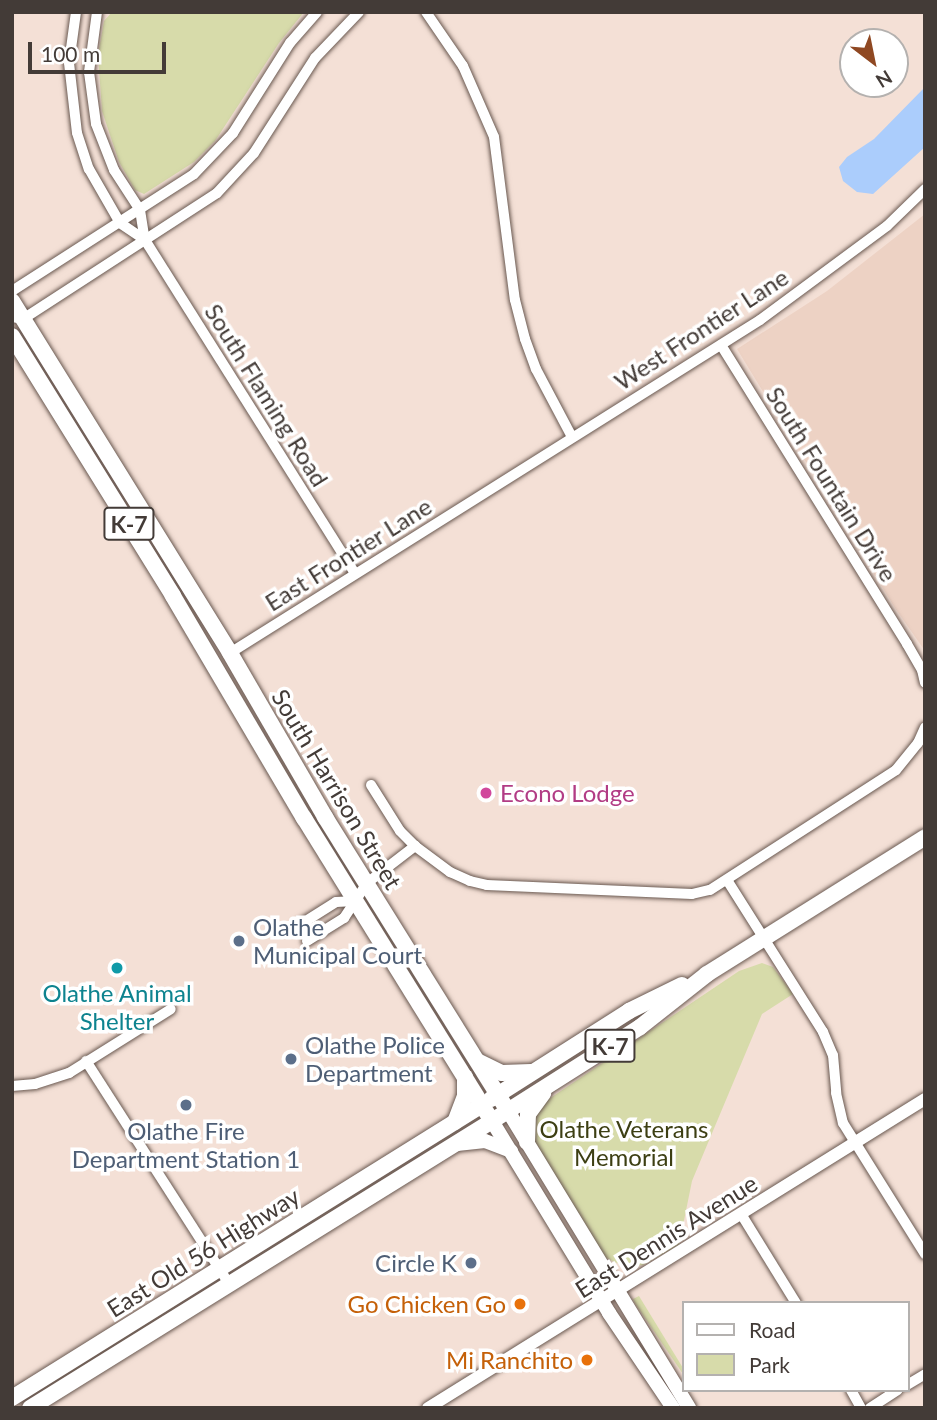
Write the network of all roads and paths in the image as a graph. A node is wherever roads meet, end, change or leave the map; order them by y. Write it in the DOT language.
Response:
graph roads {
  1 [pos="76,12"];
  2 [pos="97,12"];
  3 [pos="317,12"];
  4 [pos="359,12"];
  5 [pos="426,12"];
  6 [pos="925,189"];
  7 [pos="140,210"];
  8 [pos="120,223"];
  9 [pos="145,240"];
  10 [pos="12,291"];
  11 [pos="12,301"];
  12 [pos="18,318"];
  13 [pos="12,336"];
  14 [pos="721,345"];
  15 [pos="572,437"];
  16 [pos="489,490"];
  17 [pos="355,573"];
  18 [pos="230,653"];
  19 [pos="925,683"];
  20 [pos="925,727"];
  21 [pos="371,785"];
  22 [pos="925,837"];
  23 [pos="415,846"];
  24 [pos="727,880"];
  25 [pos="366,883"];
  26 [pos="355,901"];
  27 [pos="298,926"];
  28 [pos="764,938"];
  29 [pos="307,941"];
  30 [pos="707,974"];
  31 [pos="171,1009"];
  32 [pos="476,1060"];
  33 [pos="86,1062"];
  34 [pos="533,1072"];
  35 [pos="465,1077"];
  36 [pos="550,1084"];
  37 [pos="12,1086"];
  38 [pos="498,1095"];
  39 [pos="925,1099"];
  40 [pos="482,1105"];
  41 [pos="508,1111"];
  42 [pos="492,1121"];
  43 [pos="455,1122"];
  44 [pos="527,1142"];
  45 [pos="855,1143"];
  46 [pos="453,1145"];
  47 [pos="511,1152"];
  48 [pos="741,1214"];
  49 [pos="925,1254"];
  50 [pos="219,1269"];
  51 [pos="229,1284"];
  52 [pos="618,1290"];
  53 [pos="602,1300"];
  54 [pos="795,1301"];
  55 [pos="925,1374"];
  56 [pos="909,1384"];
  57 [pos="851,1392"];
  58 [pos="895,1392"];
  59 [pos="12,1398"];
  60 [pos="30,1408"];
  61 [pos="428,1408"];
  62 [pos="673,1408"];
  63 [pos="689,1408"];
  64 [pos="861,1408"];
  65 [pos="870,1408"];
  1 -- 8 [label="street"];
  2 -- 7 [label="street"];
  3 -- 7 [label="street"];
  4 -- 9 [label="street"];
  5 -- 15 [label="street"];
  6 -- 14 [label="street, West Frontier Lane"];
  7 -- 8 [label="street"];
  7 -- 9 [label="street"];
  8 -- 9 [label="street"];
  8 -- 10 [label="street"];
  9 -- 12 [label="street"];
  9 -- 17 [label="street, South Flaming Road"];
  11 -- 12 [label="main road, South Harrison Street / K-7"];
  12 -- 18 [label="main road, South Harrison Street / K-7"];
  13 -- 26 [label="main road, South Harrison Street / K-7"];
  14 -- 15 [label="street, West Frontier Lane"];
  14 -- 19 [label="street, South Fountain Drive"];
  15 -- 16 [label="street, West Frontier Lane"];
  16 -- 17 [label="street, East Frontier Lane"];
  17 -- 18 [label="street, East Frontier Lane"];
  18 -- 25 [label="main road, South Harrison Street / K-7"];
  20 -- 24 [label="street"];
  21 -- 23 [label="street"];
  22 -- 28 [label="main road, K-7"];
  23 -- 24 [label="street"];
  23 -- 25 [label="street"];
  24 -- 28 [label="street"];
  25 -- 26 [label="street"];
  25 -- 32 [label="main road, South Harrison Street / K-7"];
  26 -- 27 [label="street"];
  26 -- 29 [label="street"];
  26 -- 35 [label="main road, South Harrison Street / K-7"];
  28 -- 30 [label="main road, East Old 56 Highway / K-7"];
  28 -- 45 [label="street"];
  30 -- 34 [label="main road, East Old 56 Highway / K-7"];
  30 -- 36 [label="main road, East Old 56 Highway / K-7"];
  31 -- 33 [label="street"];
  32 -- 34 [label="main road"];
  32 -- 38 [label="main road, South Harrison Street"];
  33 -- 37 [label="street"];
  33 -- 50 [label="street"];
  34 -- 38 [label="main road, East Old 56 Highway"];
  35 -- 40 [label="main road, South Harrison Street / K-7"];
  35 -- 43 [label="main road"];
  36 -- 41 [label="main road, East Old 56 Highway / K-7"];
  36 -- 44 [label="main road"];
  38 -- 40 [label="main road, East Old 56 Highway"];
  38 -- 41 [label="main road, South Harrison Street"];
  39 -- 45 [label="street, East Dennis Avenue"];
  40 -- 42 [label="main road, South Harrison Street / K-7"];
  40 -- 43 [label="main road, East Old 56 Highway"];
  41 -- 42 [label="main road, East Old 56 Highway / K-7"];
  41 -- 44 [label="main road, South Harrison Street"];
  42 -- 46 [label="main road, East Old 56 Highway"];
  42 -- 47 [label="main road, South Harrison Street"];
  43 -- 50 [label="main road, East Old 56 Highway"];
  44 -- 52 [label="main road, South Harrison Street"];
  45 -- 48 [label="street, East Dennis Avenue"];
  45 -- 49 [label="street"];
  46 -- 47 [label="main road"];
  46 -- 51 [label="main road, East Old 56 Highway"];
  47 -- 53 [label="main road, South Harrison Street"];
  48 -- 52 [label="street, East Dennis Avenue"];
  48 -- 54 [label="street"];
  50 -- 51 [label="street"];
  50 -- 59 [label="main road, East Old 56 Highway"];
  51 -- 60 [label="main road, East Old 56 Highway"];
  52 -- 53 [label="street, East Dennis Avenue"];
  52 -- 63 [label="main road, South Harrison Street"];
  53 -- 61 [label="street, East Dennis Avenue"];
  53 -- 62 [label="main road, South Harrison Street"];
  55 -- 56 [label="street"];
  57 -- 64 [label="street"];
  58 -- 65 [label="street"];
}
